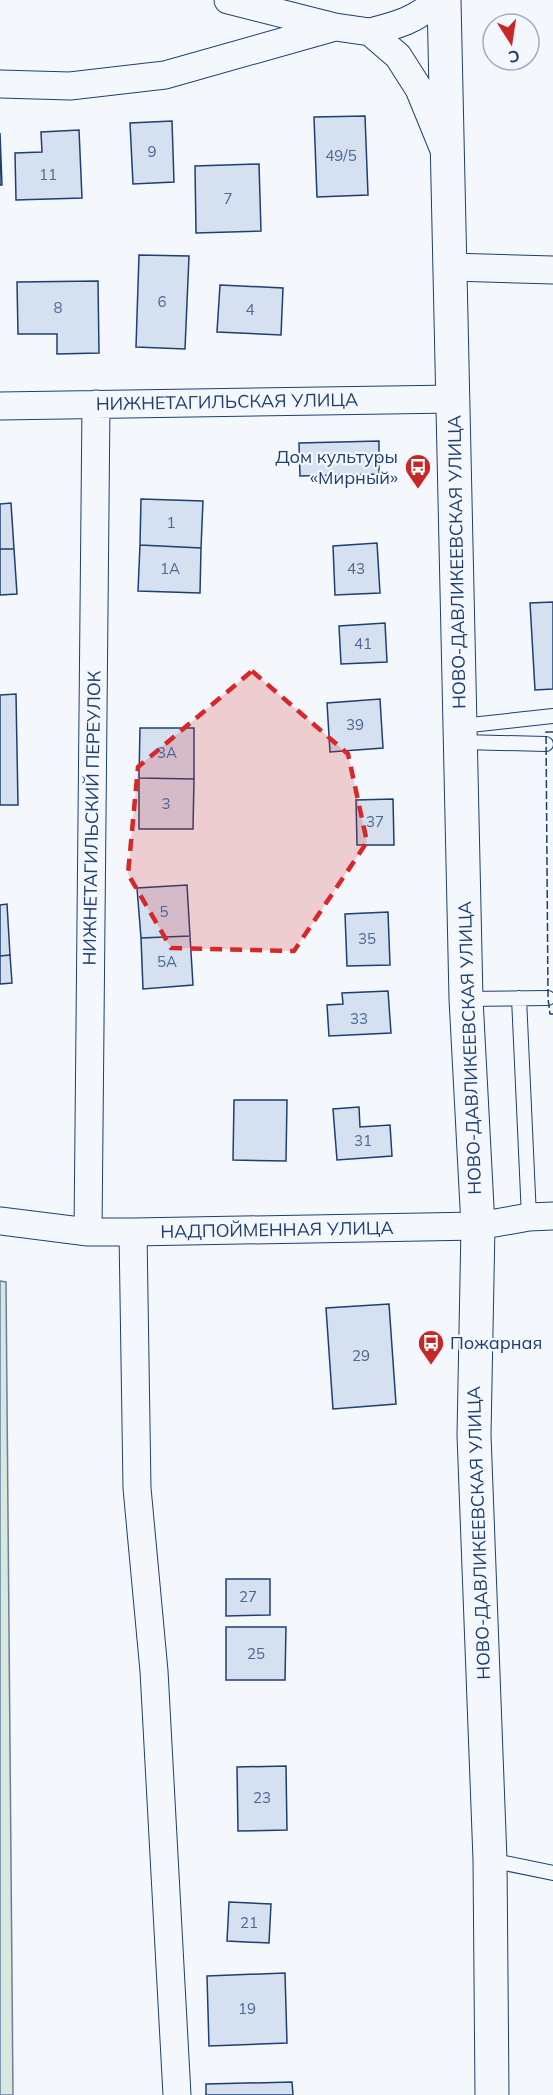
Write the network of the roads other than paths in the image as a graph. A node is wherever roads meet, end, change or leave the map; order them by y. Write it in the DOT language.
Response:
graph roads {
  1 [pos="228,0"];
  2 [pos="438,0"];
  3 [pos="444,0"];
  4 [pos="334,27"];
  5 [pos="370,32"];
  6 [pos="0,84"];
  7 [pos="448,159"];
  8 [pos="451,267"];
  9 [pos="553,270"];
  10 [pos="454,399"];
  11 [pos="96,404"];
  12 [pos="0,406"];
  13 [pos="553,716"];
  14 [pos="461,734"];
  15 [pos="546,744"];
  16 [pos="519,998"];
  17 [pos="548,998"];
  18 [pos="466,999"];
  19 [pos="541,1216"];
  20 [pos="0,1221"];
  21 [pos="477,1227"];
  22 [pos="88,1232"];
  23 [pos="133,1232"];
  24 [pos="490,1860"];
  25 [pos="553,1873"];
  26 [pos="177,2095"];
  27 [pos="492,2095"];
  1 -- 4 [label="street"];
  2 -- 5 [label="street"];
  3 -- 7 [label="street, НОВО-ДАВЛИКЕЕВСКАЯ УЛИЦА"];
  4 -- 5 [label="street"];
  4 -- 6 [label="street"];
  5 -- 7 [label="street"];
  7 -- 8 [label="street, НОВО-ДАВЛИКЕЕВСКАЯ УЛИЦА"];
  8 -- 9 [label="street"];
  8 -- 10 [label="street, НОВО-ДАВЛИКЕЕВСКАЯ УЛИЦА"];
  10 -- 11 [label="street, НИЖНЕТАГИЛЬСКАЯ УЛИЦА"];
  10 -- 14 [label="street, НОВО-ДАВЛИКЕЕВСКАЯ УЛИЦА"];
  11 -- 12 [label="street, НИЖНЕТАГИЛЬСКАЯ УЛИЦА"];
  11 -- 22 [label="street, НИЖНЕТАГИЛЬСКИЙ ПЕРЕУЛОК"];
  13 -- 14 [label="lane"];
  14 -- 15 [label="lane"];
  14 -- 18 [label="street, НОВО-ДАВЛИКЕЕВСКАЯ УЛИЦА"];
  16 -- 17 [label="lane"];
  16 -- 18 [label="lane"];
  16 -- 19 [label="lane"];
  18 -- 21 [label="street, НОВО-ДАВЛИКЕЕВСКАЯ УЛИЦА"];
  19 -- 21 [label="street, НАДПОЙМЕННАЯ УЛИЦА"];
  20 -- 22 [label="street, НАДПОЙМЕННАЯ УЛИЦА"];
  21 -- 23 [label="street, НАДПОЙМЕННАЯ УЛИЦА"];
  21 -- 24 [label="street, НОВО-ДАВЛИКЕЕВСКАЯ УЛИЦА"];
  22 -- 23 [label="street, НАДПОЙМЕННАЯ УЛИЦА"];
  23 -- 26 [label="street"];
  24 -- 25 [label="lane"];
  24 -- 27 [label="street, НОВО-ДАВЛИКЕЕВСКАЯ УЛИЦА"];
}
